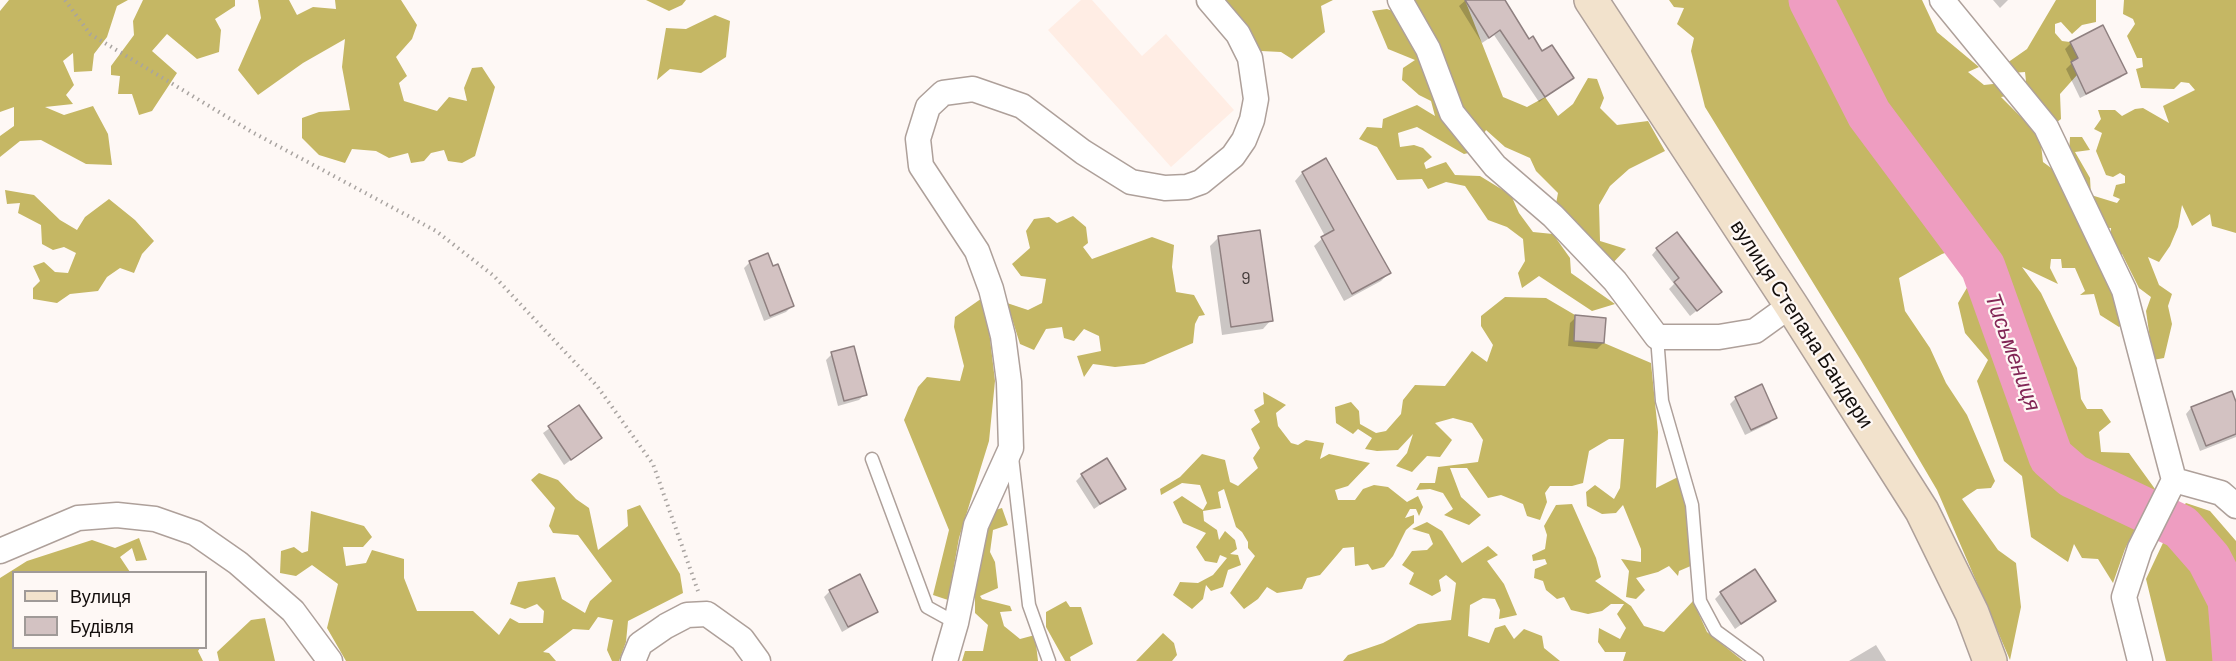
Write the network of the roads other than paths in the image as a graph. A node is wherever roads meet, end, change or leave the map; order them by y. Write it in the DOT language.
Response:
graph roads {
  1 [pos="1209,0"];
  2 [pos="1400,0"];
  3 [pos="1592,0"];
  4 [pos="1942,0"];
  5 [pos="1791,305"];
  6 [pos="1657,337"];
  7 [pos="1011,448"];
  8 [pos="872,459"];
  9 [pos="2174,480"];
  10 [pos="2236,506"];
  11 [pos="0,551"];
  12 [pos="956,623"];
  13 [pos="330,661"];
  14 [pos="633,661"];
  15 [pos="758,661"];
  16 [pos="945,661"];
  17 [pos="1049,661"];
  18 [pos="1757,661"];
  19 [pos="1990,661"];
  20 [pos="2140,661"];
  1 -- 7 [label="street"];
  2 -- 6 [label="street"];
  3 -- 5 [label="main road, вулиця Степана Бандери"];
  4 -- 9 [label="street"];
  5 -- 6 [label="street"];
  5 -- 19 [label="main road, вулиця Степана Бандери"];
  6 -- 18 [label="lane"];
  7 -- 12 [label="street"];
  7 -- 17 [label="lane"];
  8 -- 12 [label="lane"];
  9 -- 10 [label="street"];
  9 -- 20 [label="street"];
  11 -- 13 [label="street"];
  12 -- 16 [label="street"];
  14 -- 15 [label="street"];
}
